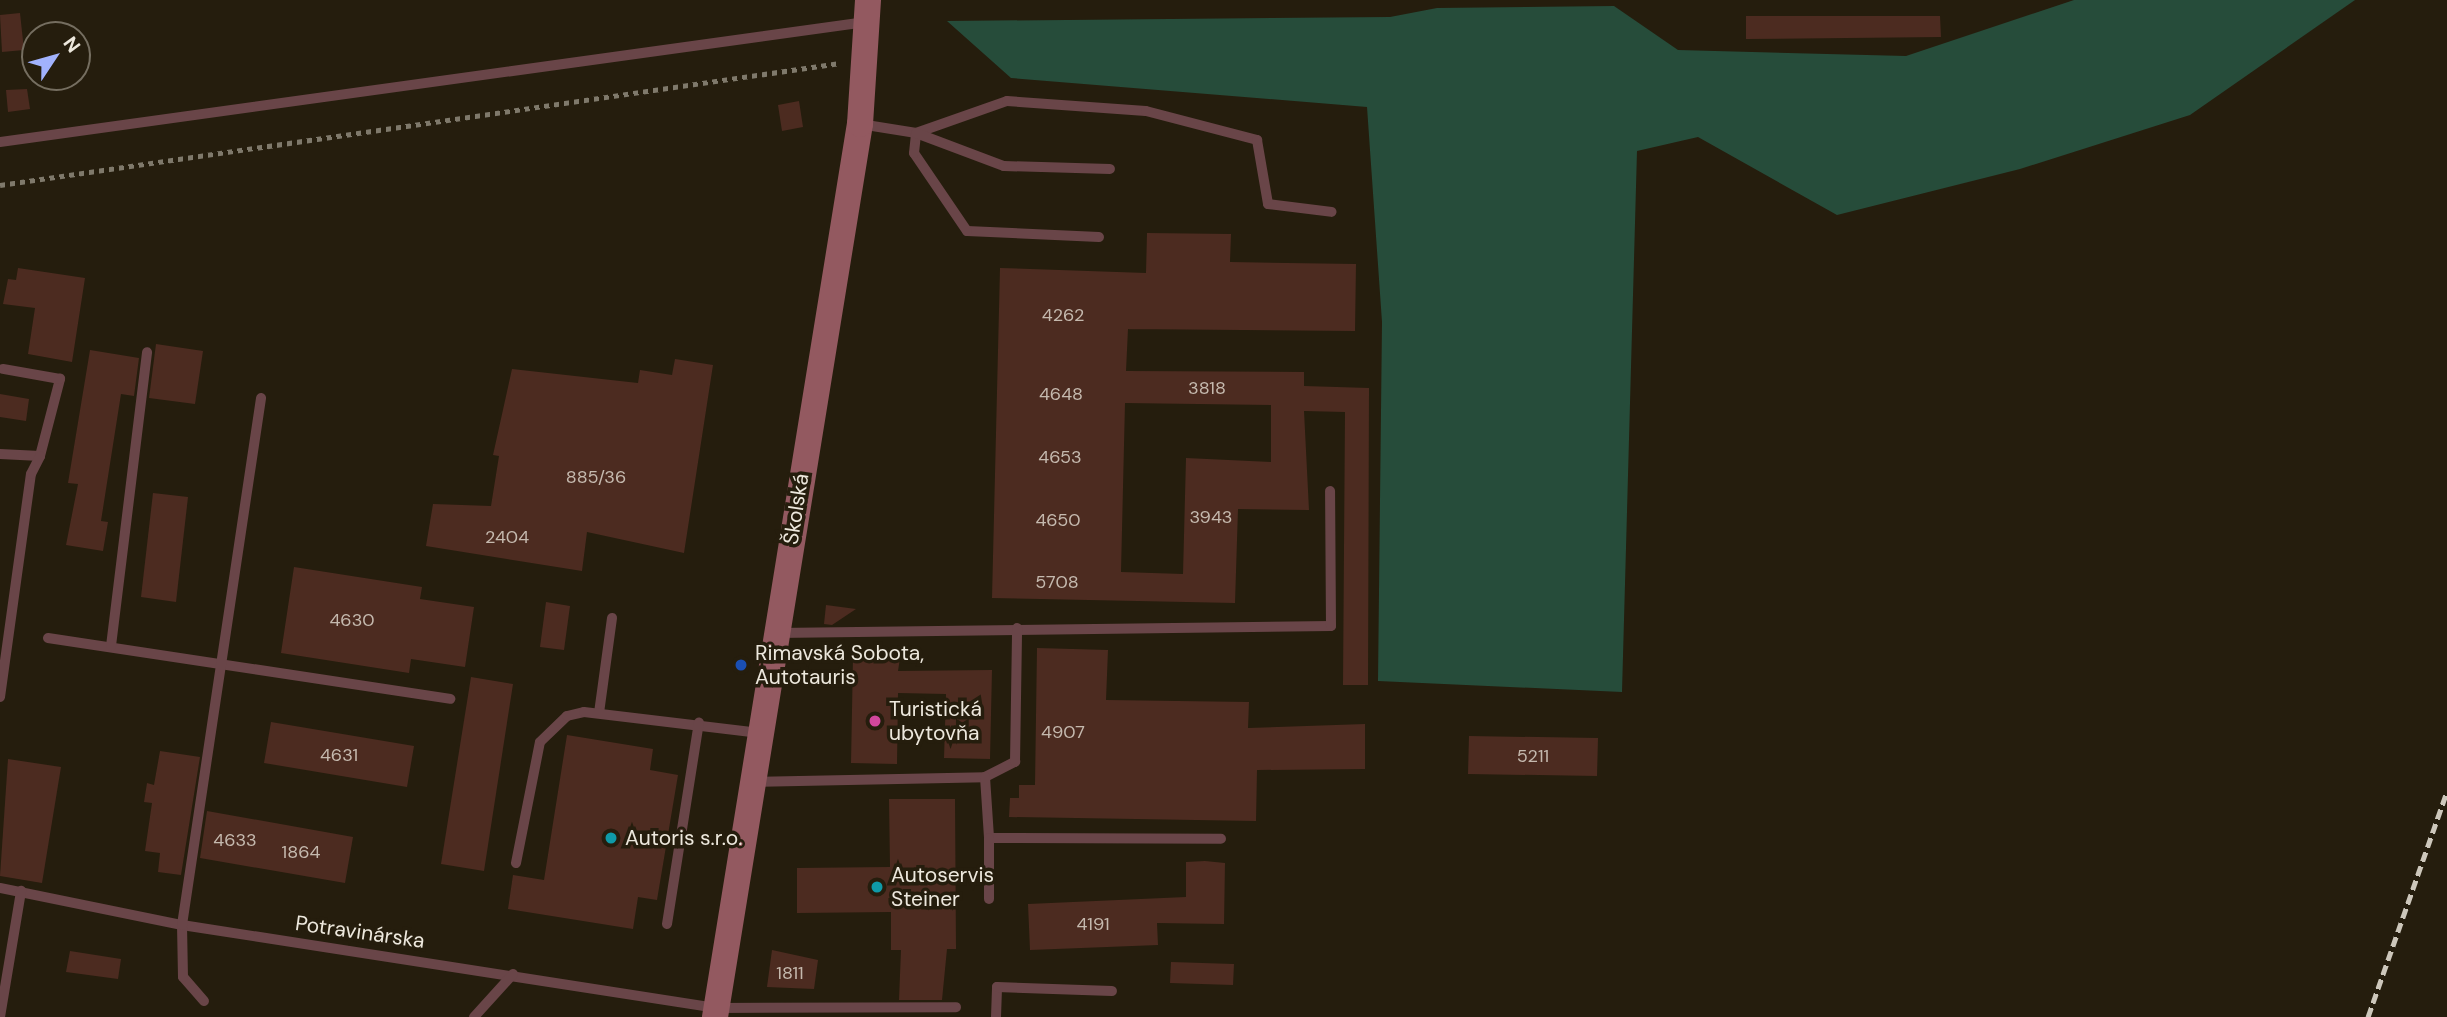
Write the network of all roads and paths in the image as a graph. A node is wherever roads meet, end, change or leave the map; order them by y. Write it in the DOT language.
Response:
graph roads {
  1 [pos="867,11"];
  2 [pos="865,62"];
  3 [pos="860,124"];
  4 [pos="916,134"];
  5 [pos="0,142"];
  6 [pos="1110,169"];
  7 [pos="0,185"];
  8 [pos="1332,212"];
  9 [pos="1099,237"];
  10 [pos="147,352"];
  11 [pos="4,369"];
  12 [pos="261,398"];
  13 [pos="0,454"];
  14 [pos="40,456"];
  15 [pos="1330,491"];
  16 [pos="612,618"];
  17 [pos="1017,628"];
  18 [pos="775,633"];
  19 [pos="48,638"];
  20 [pos="111,646"];
  21 [pos="224,662"];
  22 [pos="0,697"];
  23 [pos="450,699"];
  24 [pos="599,713"];
  25 [pos="699,723"];
  26 [pos="760,733"];
  27 [pos="985,778"];
  28 [pos="753,782"];
  29 [pos="989,838"];
  30 [pos="1221,839"];
  31 [pos="516,863"];
  32 [pos="0,888"];
  33 [pos="21,891"];
  34 [pos="989,899"];
  35 [pos="667,924"];
  36 [pos="182,925"];
  37 [pos="513,974"];
  38 [pos="1112,990"];
  39 [pos="204,1001"];
  40 [pos="956,1007"];
  41 [pos="716,1012"];
  42 [pos="0,1017"];
  43 [pos="474,1017"];
  44 [pos="996,1017"];
  1 -- 2 [label="main road, Školská"];
  1 -- 5 [label="lane"];
  2 -- 3 [label="main road, Školská"];
  2 -- 7 [label="path"];
  3 -- 4 [label="lane"];
  3 -- 18 [label="main road, Školská"];
  4 -- 6 [label="lane"];
  4 -- 8 [label="lane"];
  4 -- 9 [label="lane"];
  10 -- 20 [label="lane"];
  11 -- 14 [label="lane"];
  12 -- 21 [label="lane"];
  13 -- 14 [label="lane"];
  14 -- 22 [label="lane"];
  15 -- 17 [label="lane"];
  16 -- 24 [label="lane"];
  17 -- 18 [label="lane"];
  17 -- 27 [label="lane"];
  18 -- 26 [label="main road, Školská"];
  19 -- 20 [label="lane"];
  20 -- 21 [label="lane"];
  21 -- 23 [label="lane"];
  21 -- 36 [label="lane"];
  24 -- 25 [label="lane"];
  24 -- 31 [label="lane"];
  25 -- 26 [label="lane"];
  25 -- 35 [label="lane"];
  26 -- 28 [label="main road, Školská"];
  27 -- 28 [label="lane"];
  27 -- 29 [label="lane"];
  28 -- 41 [label="main road, Školská"];
  29 -- 30 [label="lane"];
  29 -- 34 [label="lane"];
  32 -- 33 [label="lane, Potravinárska"];
  33 -- 36 [label="lane, Potravinárska"];
  33 -- 42 [label="lane"];
  36 -- 37 [label="lane, Potravinárska"];
  36 -- 39 [label="lane"];
  37 -- 41 [label="lane, Potravinárska"];
  37 -- 43 [label="lane"];
  38 -- 44 [label="lane"];
  40 -- 41 [label="lane, Potravinárska"];
}
